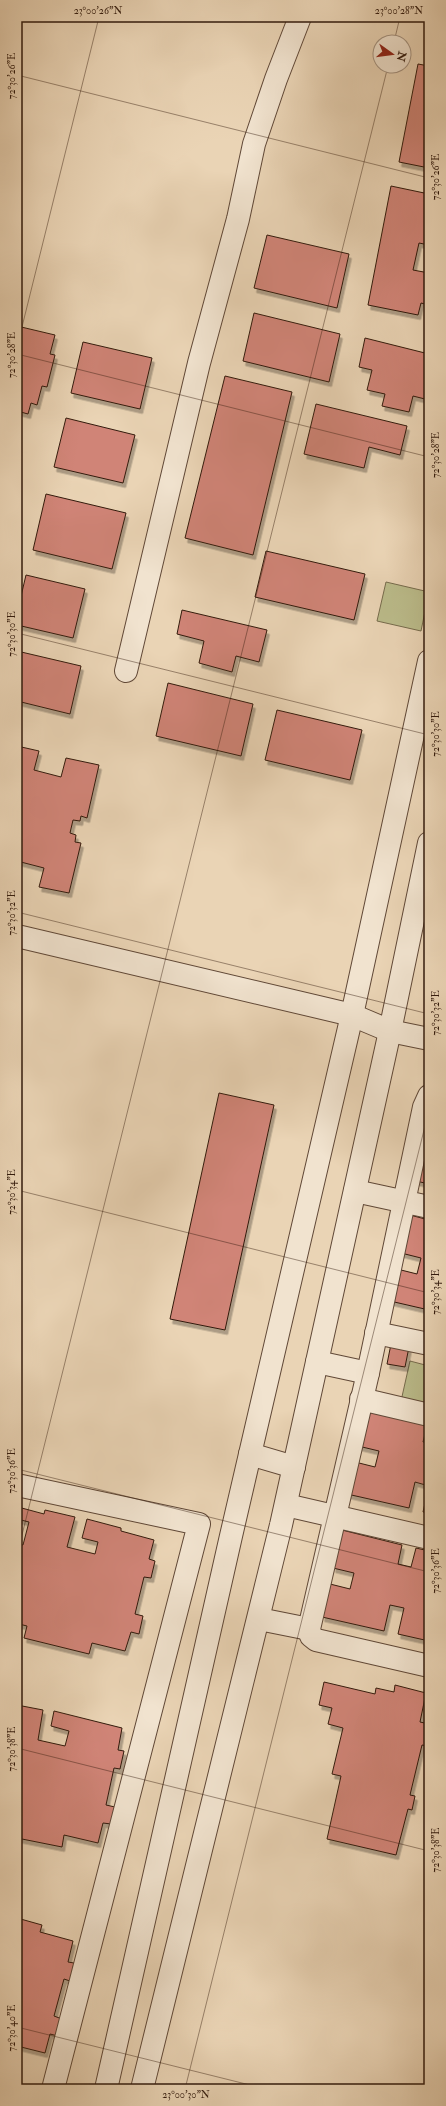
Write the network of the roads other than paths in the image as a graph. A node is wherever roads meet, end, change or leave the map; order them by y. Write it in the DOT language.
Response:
graph roads {
  1 [pos="300,17"];
  2 [pos="429,661"];
  3 [pos="126,671"];
  4 [pos="429,843"];
  5 [pos="17,936"];
  6 [pos="352,1015"];
  7 [pos="390,1031"];
  8 [pos="429,1040"];
  9 [pos="429,1096"];
  10 [pos="355,1191"];
  11 [pos="404,1201"];
  12 [pos="429,1207"];
  13 [pos="376,1333"];
  14 [pos="429,1344"];
  15 [pos="317,1362"];
  16 [pos="368,1373"];
  17 [pos="361,1399"];
  18 [pos="429,1415"];
  19 [pos="250,1454"];
  20 [pos="294,1467"];
  21 [pos="17,1485"];
  22 [pos="286,1505"];
  23 [pos="334,1515"];
  24 [pos="429,1538"];
  25 [pos="259,1619"];
  26 [pos="309,1629"];
  27 [pos="429,1666"];
  28 [pos="54,2089"];
  29 [pos="106,2089"];
  30 [pos="142,2089"];
  1 -- 3 [label="street"];
  2 -- 6 [label="street"];
  4 -- 7 [label="street"];
  5 -- 6 [label="street"];
  6 -- 7 [label="street"];
  6 -- 19 [label="street"];
  7 -- 8 [label="street"];
  7 -- 10 [label="street"];
  9 -- 11 [label="street"];
  10 -- 11 [label="street"];
  10 -- 15 [label="street"];
  11 -- 12 [label="street"];
  11 -- 13 [label="street"];
  13 -- 14 [label="street"];
  13 -- 16 [label="street"];
  15 -- 16 [label="street"];
  15 -- 20 [label="street"];
  16 -- 17 [label="street"];
  17 -- 18 [label="street"];
  17 -- 23 [label="street"];
  19 -- 20 [label="street"];
  19 -- 29 [label="street"];
  20 -- 22 [label="street"];
  21 -- 28 [label="street"];
  22 -- 23 [label="street"];
  22 -- 25 [label="street"];
  23 -- 24 [label="street"];
  23 -- 26 [label="street"];
  25 -- 26 [label="street"];
  25 -- 30 [label="street"];
  26 -- 27 [label="street"];
}
